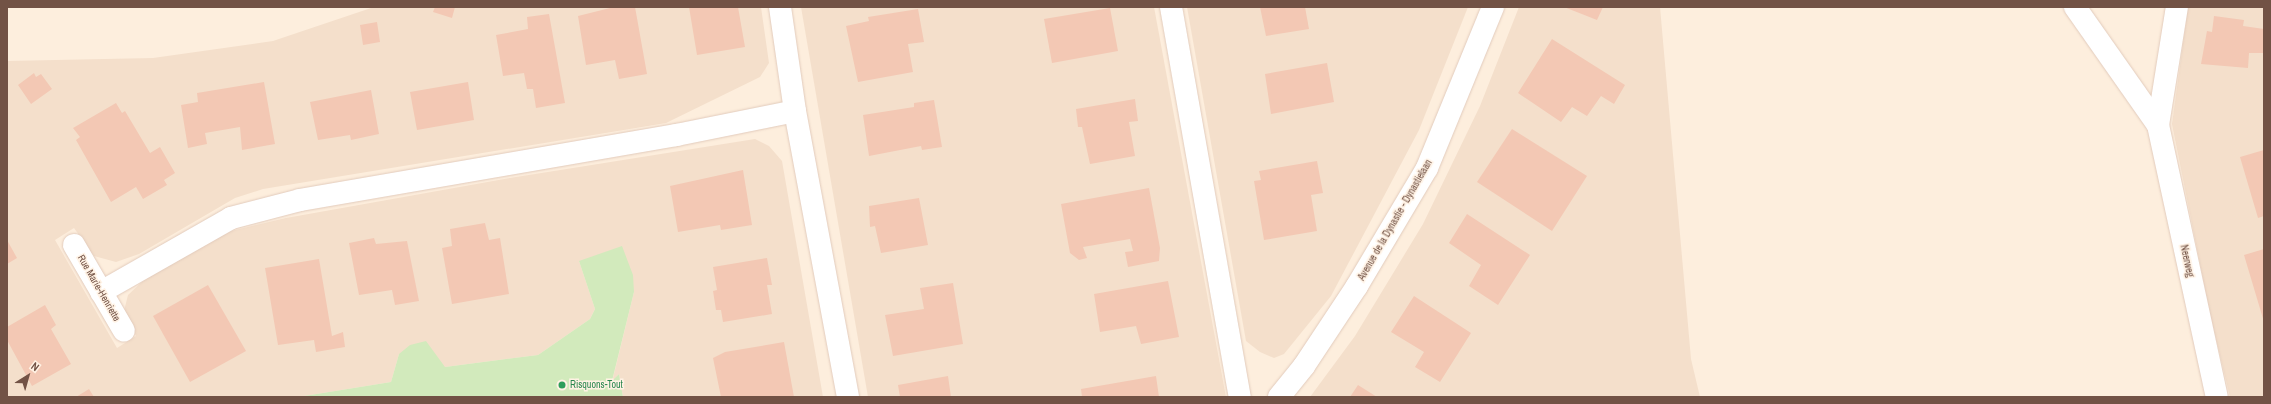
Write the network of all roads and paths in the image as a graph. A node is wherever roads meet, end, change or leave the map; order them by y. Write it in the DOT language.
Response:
graph roads {
  1 [pos="780,7"];
  2 [pos="1171,7"];
  3 [pos="1493,7"];
  4 [pos="2075,7"];
  5 [pos="2177,7"];
  6 [pos="795,111"];
  7 [pos="2158,125"];
  8 [pos="74,245"];
  9 [pos="101,292"];
  10 [pos="124,331"];
  11 [pos="848,397"];
  12 [pos="1240,397"];
  13 [pos="1279,397"];
  14 [pos="2216,397"];
  1 -- 6 [label="street"];
  2 -- 12 [label="street"];
  3 -- 13 [label="street, Avenue de la Dynastie - Dynastielaan"];
  4 -- 7 [label="street, Neerweg"];
  5 -- 7 [label="street, Neerweg"];
  6 -- 9 [label="street"];
  6 -- 11 [label="street"];
  7 -- 14 [label="street, Neerweg"];
  8 -- 9 [label="street, Rue Marie-Henriette"];
  9 -- 10 [label="street, Rue Marie-Henriette"];
}
